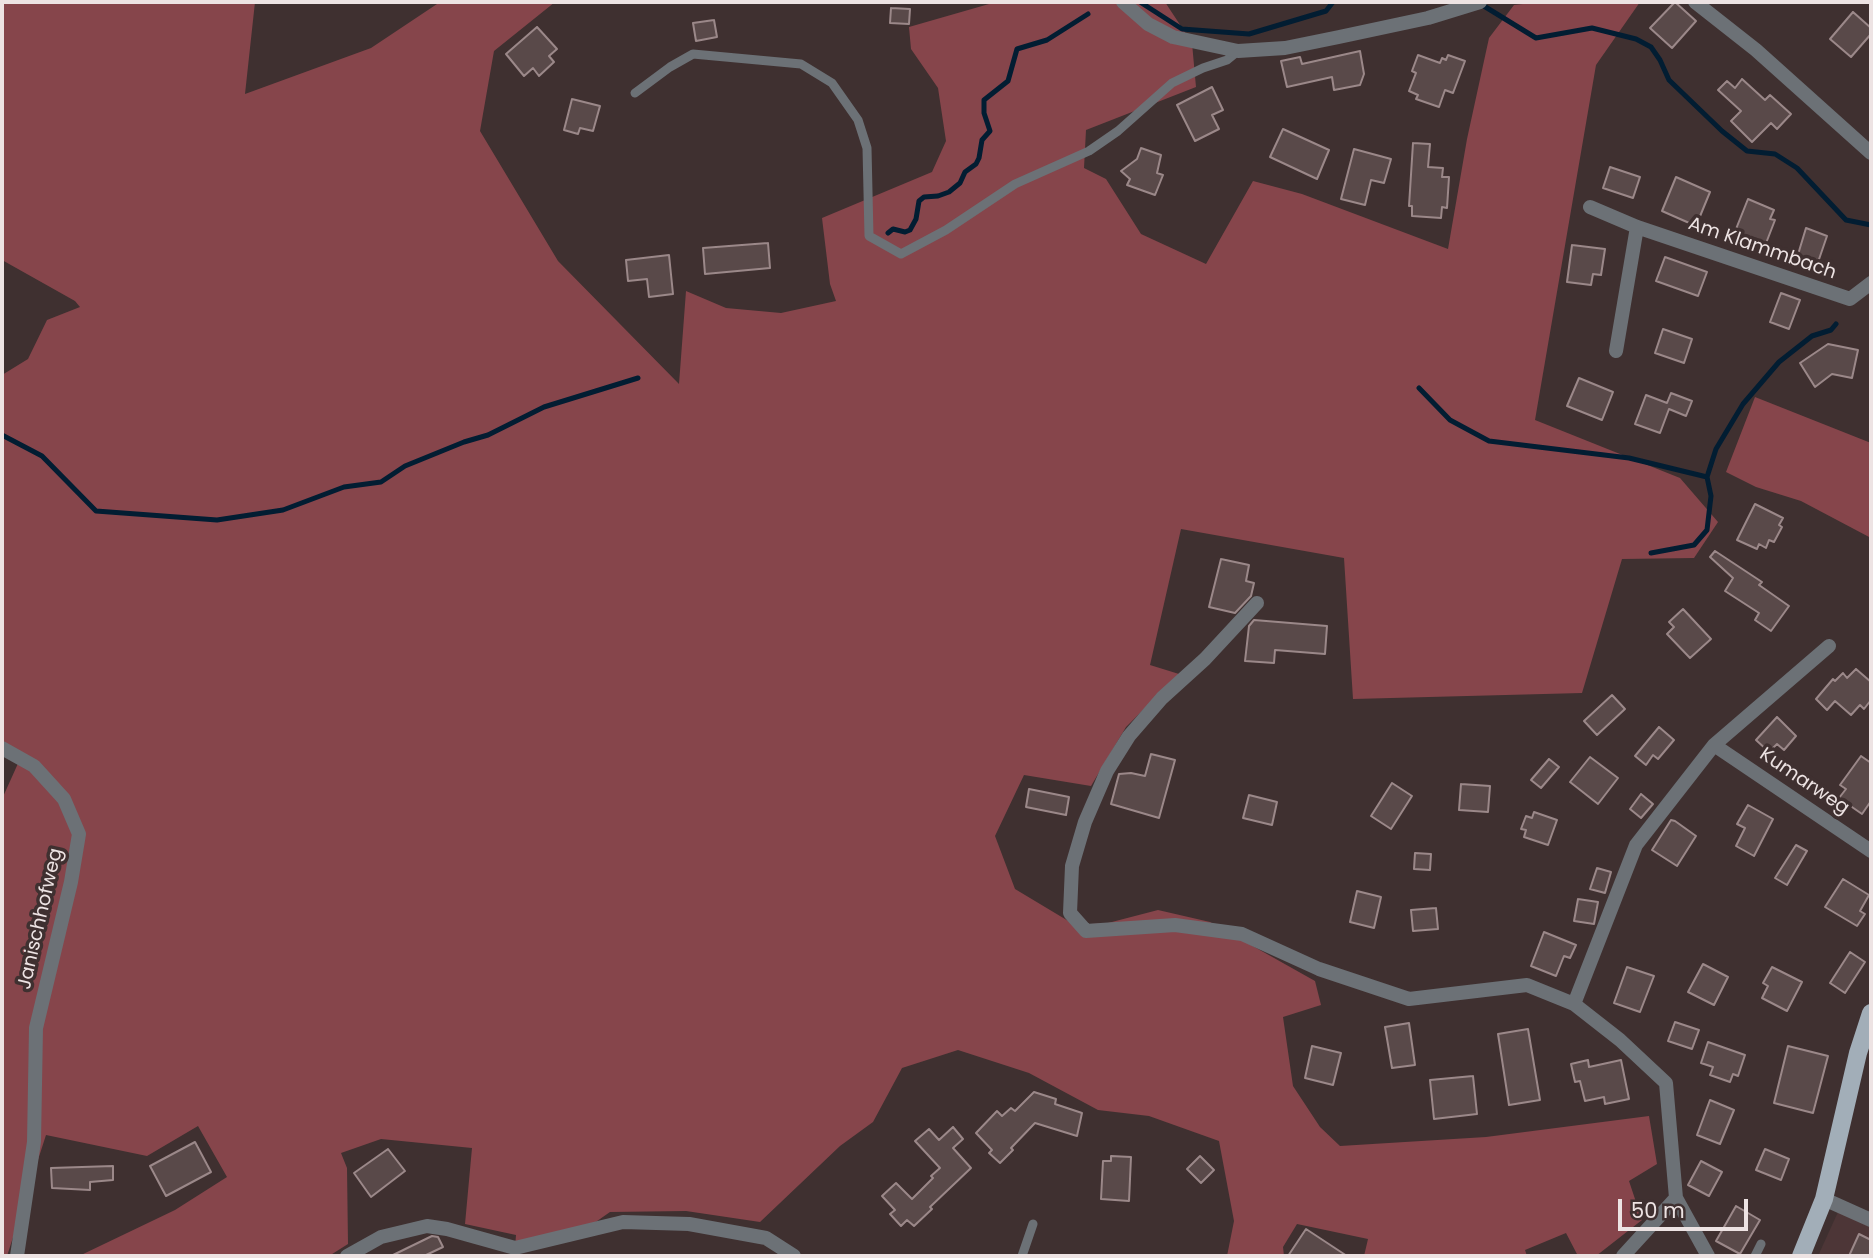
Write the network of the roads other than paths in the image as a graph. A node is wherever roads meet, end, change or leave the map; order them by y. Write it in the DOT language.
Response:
graph roads {
  1 [pos="1123,2"];
  2 [pos="1695,2"];
  3 [pos="1475,3"];
  4 [pos="1238,51"];
  5 [pos="635,93"];
  6 [pos="1871,153"];
  7 [pos="1590,207"];
  8 [pos="1637,227"];
  9 [pos="1871,283"];
  10 [pos="1616,351"];
  11 [pos="1257,603"];
  12 [pos="1829,646"];
  13 [pos="1714,746"];
  14 [pos="2,748"];
  15 [pos="1871,851"];
  16 [pos="1574,1004"];
  17 [pos="1871,1013"];
  18 [pos="1676,1198"];
  19 [pos="1824,1199"];
  20 [pos="1871,1220"];
  21 [pos="1033,1224"];
  22 [pos="1761,1244"];
  23 [pos="17,1256"];
  24 [pos="346,1256"];
  25 [pos="794,1256"];
  26 [pos="1022,1256"];
  27 [pos="1623,1256"];
  28 [pos="1708,1256"];
  29 [pos="1755,1256"];
  30 [pos="1801,1256"];
  1 -- 4 [label="street"];
  2 -- 6 [label="street"];
  3 -- 4 [label="street"];
  4 -- 5 [label="lane"];
  7 -- 8 [label="street, Am Klammbach"];
  8 -- 9 [label="street, Am Klammbach"];
  8 -- 10 [label="street"];
  11 -- 16 [label="street"];
  12 -- 13 [label="street"];
  13 -- 15 [label="street, Kumarweg"];
  13 -- 16 [label="street"];
  14 -- 23 [label="street, Janischhofweg"];
  16 -- 18 [label="street"];
  17 -- 19 [label="main road"];
  18 -- 27 [label="street"];
  18 -- 28 [label="street"];
  19 -- 20 [label="street"];
  19 -- 30 [label="main road"];
  21 -- 26 [label="lane"];
  22 -- 29 [label="lane"];
  24 -- 25 [label="street"];
}
